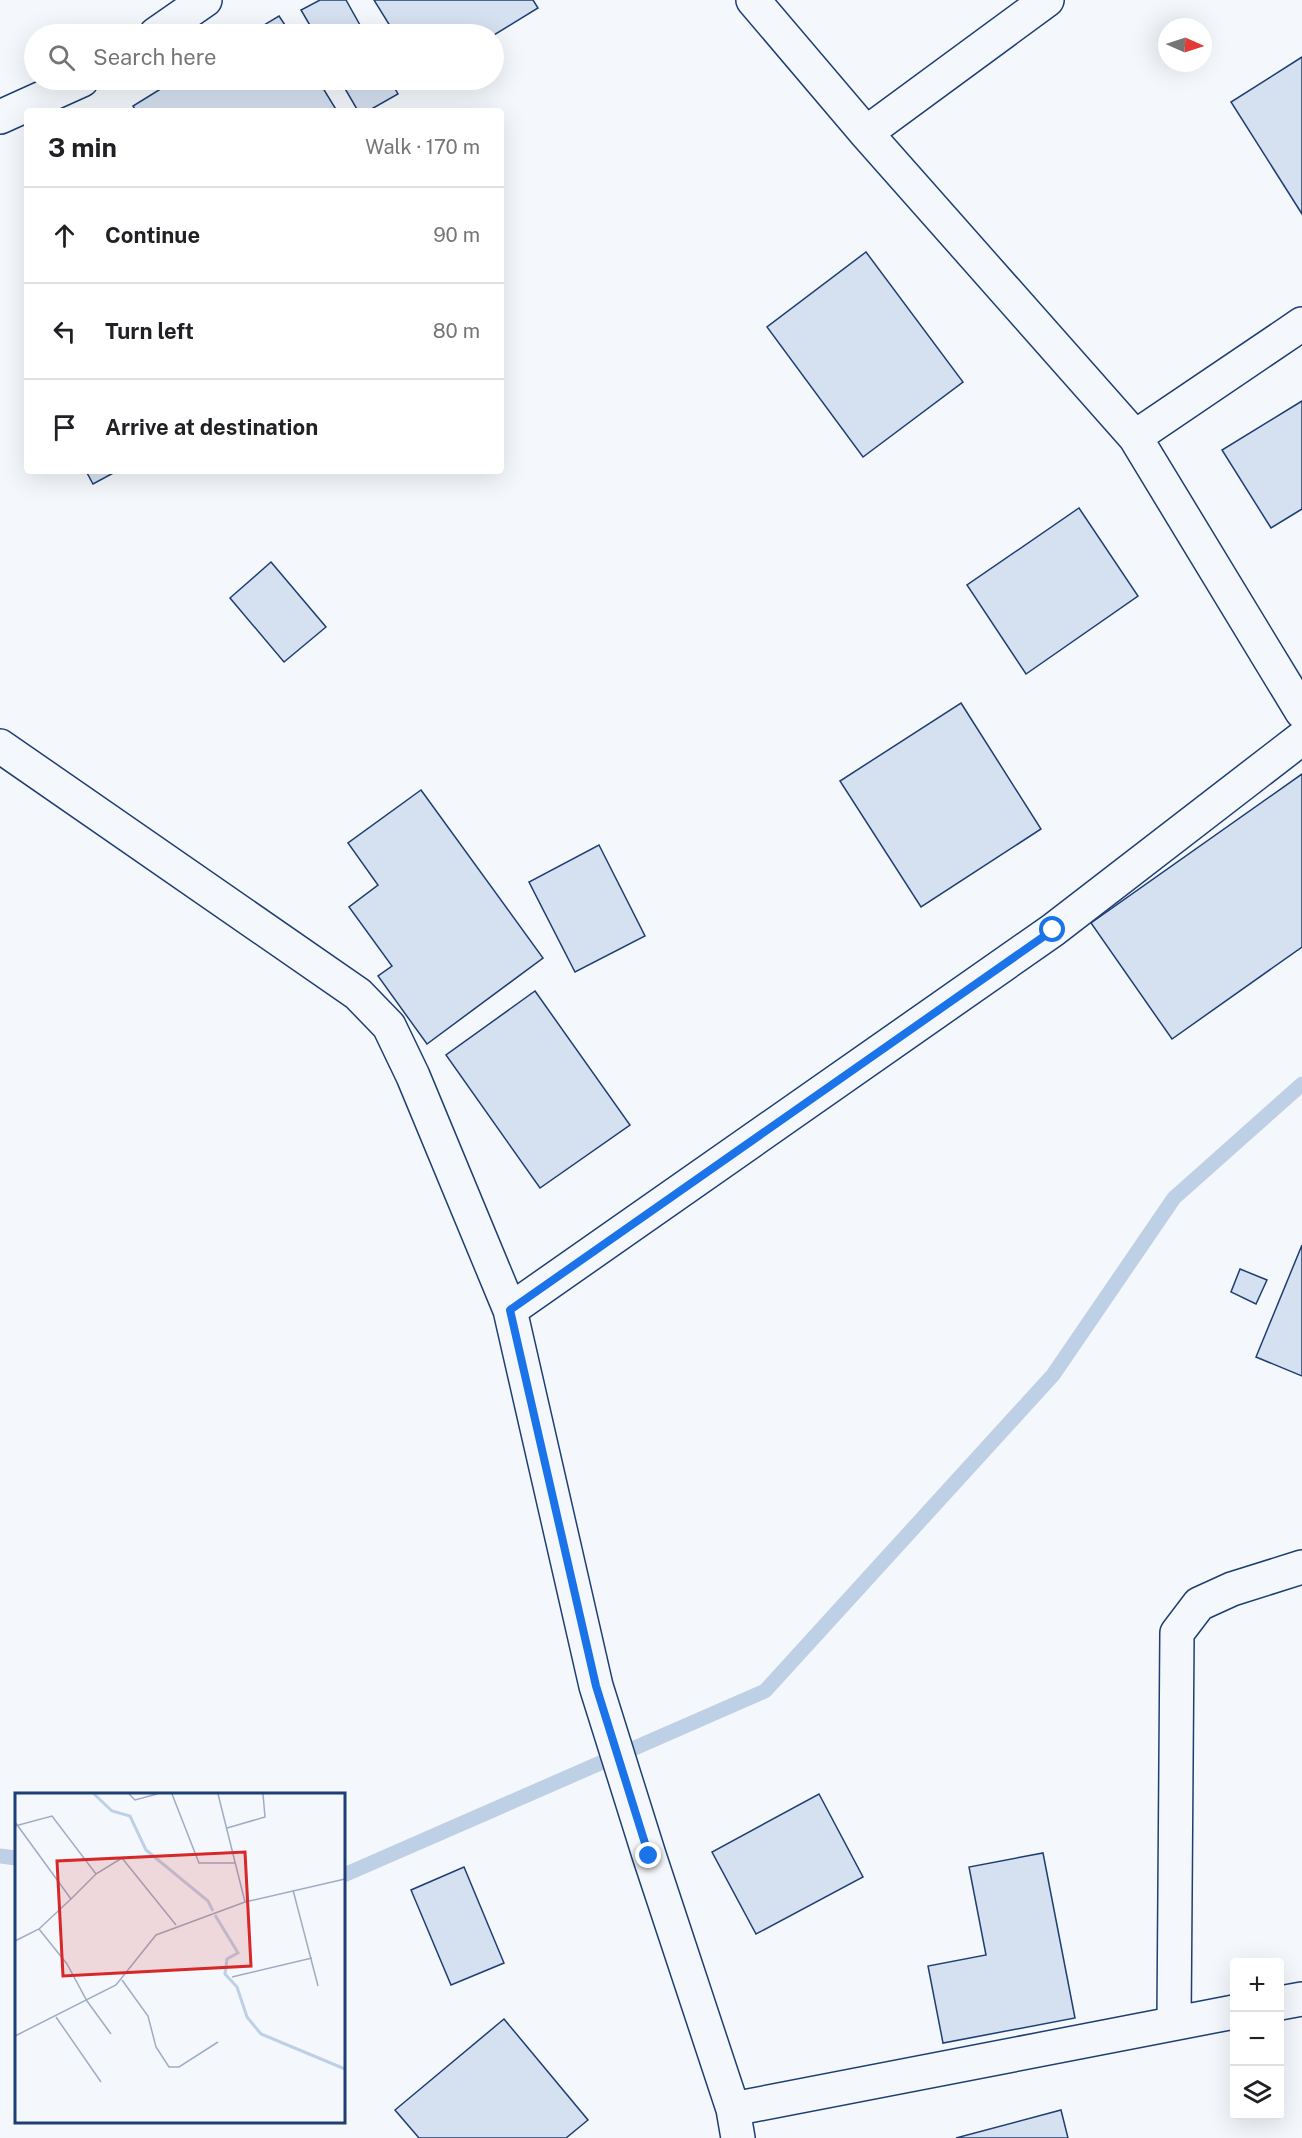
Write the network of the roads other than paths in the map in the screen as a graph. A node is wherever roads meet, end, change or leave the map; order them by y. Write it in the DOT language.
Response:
graph roads {
  1 [pos="205,0"];
  2 [pos="753,0"];
  3 [pos="1047,0"];
  4 [pos="170,24"];
  5 [pos="60,90"];
  6 [pos="0,117"];
  7 [pos="866,133"];
  8 [pos="1302,324"];
  9 [pos="1135,438"];
  10 [pos="1302,712"];
  11 [pos="1302,738"];
  12 [pos="0,746"];
  13 [pos="510,1310"];
  14 [pos="1302,1567"];
  15 [pos="1302,1999"];
  16 [pos="1284,2002"];
  17 [pos="1230,2013"];
  18 [pos="1174,2023"];
  19 [pos="735,2124"];
  1 -- 4 [label="street"];
  2 -- 7 [label="street"];
  3 -- 7 [label="street"];
  5 -- 6 [label="street"];
  7 -- 9 [label="street"];
  8 -- 9 [label="street"];
  9 -- 10 [label="street"];
  11 -- 13 [label="street"];
  12 -- 13 [label="street"];
  13 -- 19 [label="street"];
  14 -- 18 [label="street"];
  15 -- 16 [label="street"];
  17 -- 18 [label="street"];
  18 -- 19 [label="street"];
}
